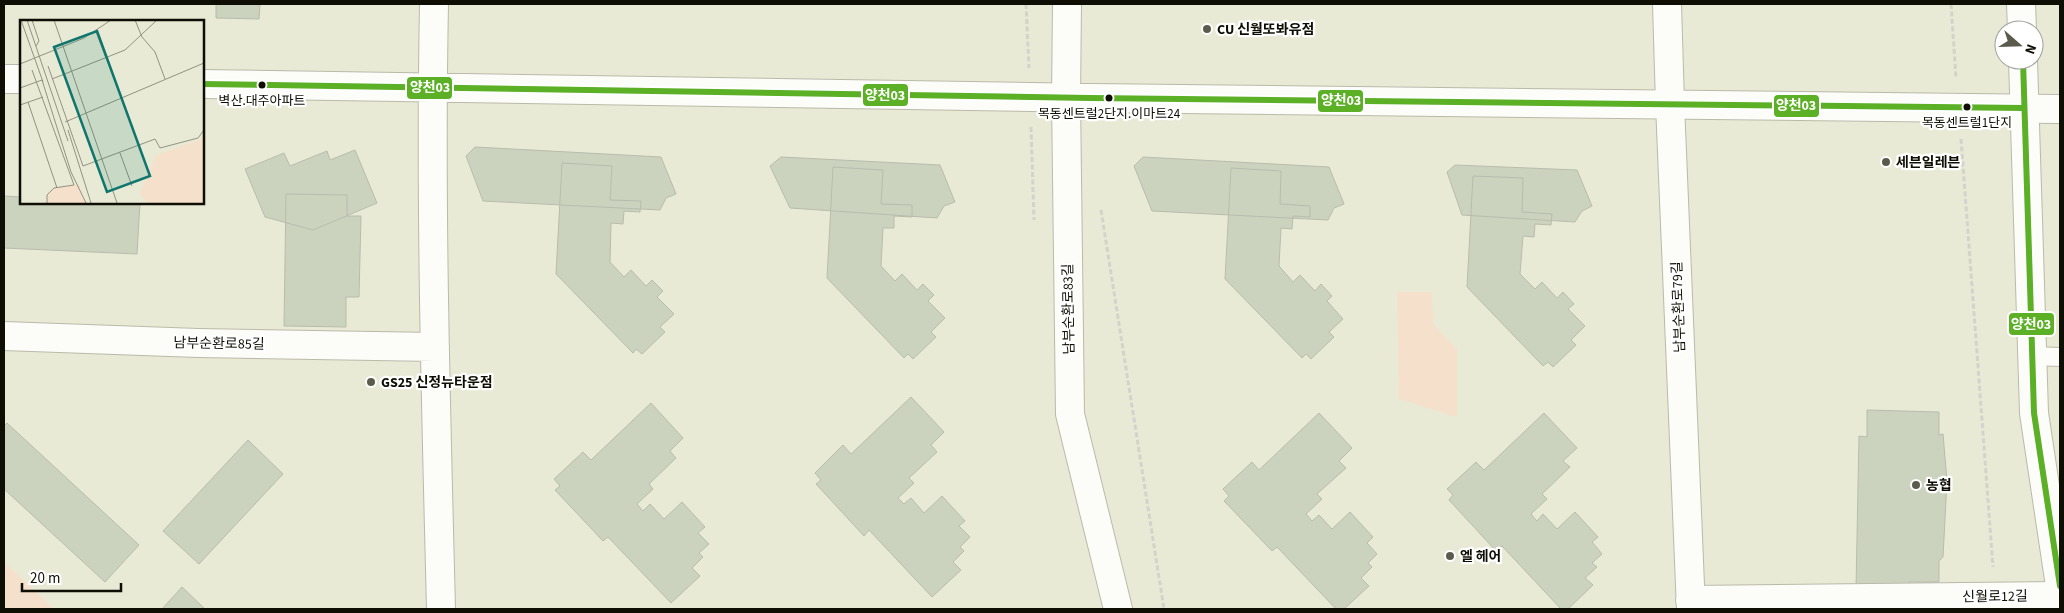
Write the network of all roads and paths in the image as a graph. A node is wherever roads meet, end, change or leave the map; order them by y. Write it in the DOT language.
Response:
graph roads {
  1 [pos="434,4"];
  2 [pos="1067,4"];
  3 [pos="1667,4"];
  4 [pos="1951,4"];
  5 [pos="2021,4"];
  6 [pos="2022,20"];
  7 [pos="2023,70"];
  8 [pos="4,79"];
  9 [pos="20,79"];
  10 [pos="204,84"];
  11 [pos="432,87"];
  12 [pos="1066,98"];
  13 [pos="1670,104"];
  14 [pos="1958,107"];
  15 [pos="2024,108"];
  16 [pos="2060,108"];
  17 [pos="1100,206"];
  18 [pos="4,336"];
  19 [pos="435,347"];
  20 [pos="2032,356"];
  21 [pos="2060,356"];
  22 [pos="2060,586"];
  23 [pos="1995,596"];
  24 [pos="2060,596"];
  25 [pos="1691,604"];
  26 [pos="441,609"];
  27 [pos="1118,609"];
  28 [pos="1164,609"];
  1 -- 11 [label="street"];
  2 -- 12 [label="street, 남부순환로83길"];
  3 -- 13 [label="street, 남부순환로79길"];
  4 -- 14 [label="path"];
  5 -- 6 [label="street"];
  7 -- 15 [label="street"];
  8 -- 9 [label="street"];
  10 -- 11 [label="street"];
  11 -- 12 [label="street"];
  11 -- 19 [label="street"];
  12 -- 13 [label="street"];
  12 -- 27 [label="street, 남부순환로83길"];
  13 -- 14 [label="street"];
  13 -- 25 [label="street, 남부순환로79길"];
  14 -- 15 [label="street"];
  14 -- 23 [label="path"];
  15 -- 16 [label="street"];
  15 -- 20 [label="street"];
  17 -- 28 [label="path"];
  18 -- 19 [label="street, 남부순환로85길"];
  19 -- 26 [label="street"];
  20 -- 21 [label="lane"];
  20 -- 22 [label="street"];
  23 -- 24 [label="street, 신월로12길"];
  23 -- 25 [label="street, 신월로12길"];
}
